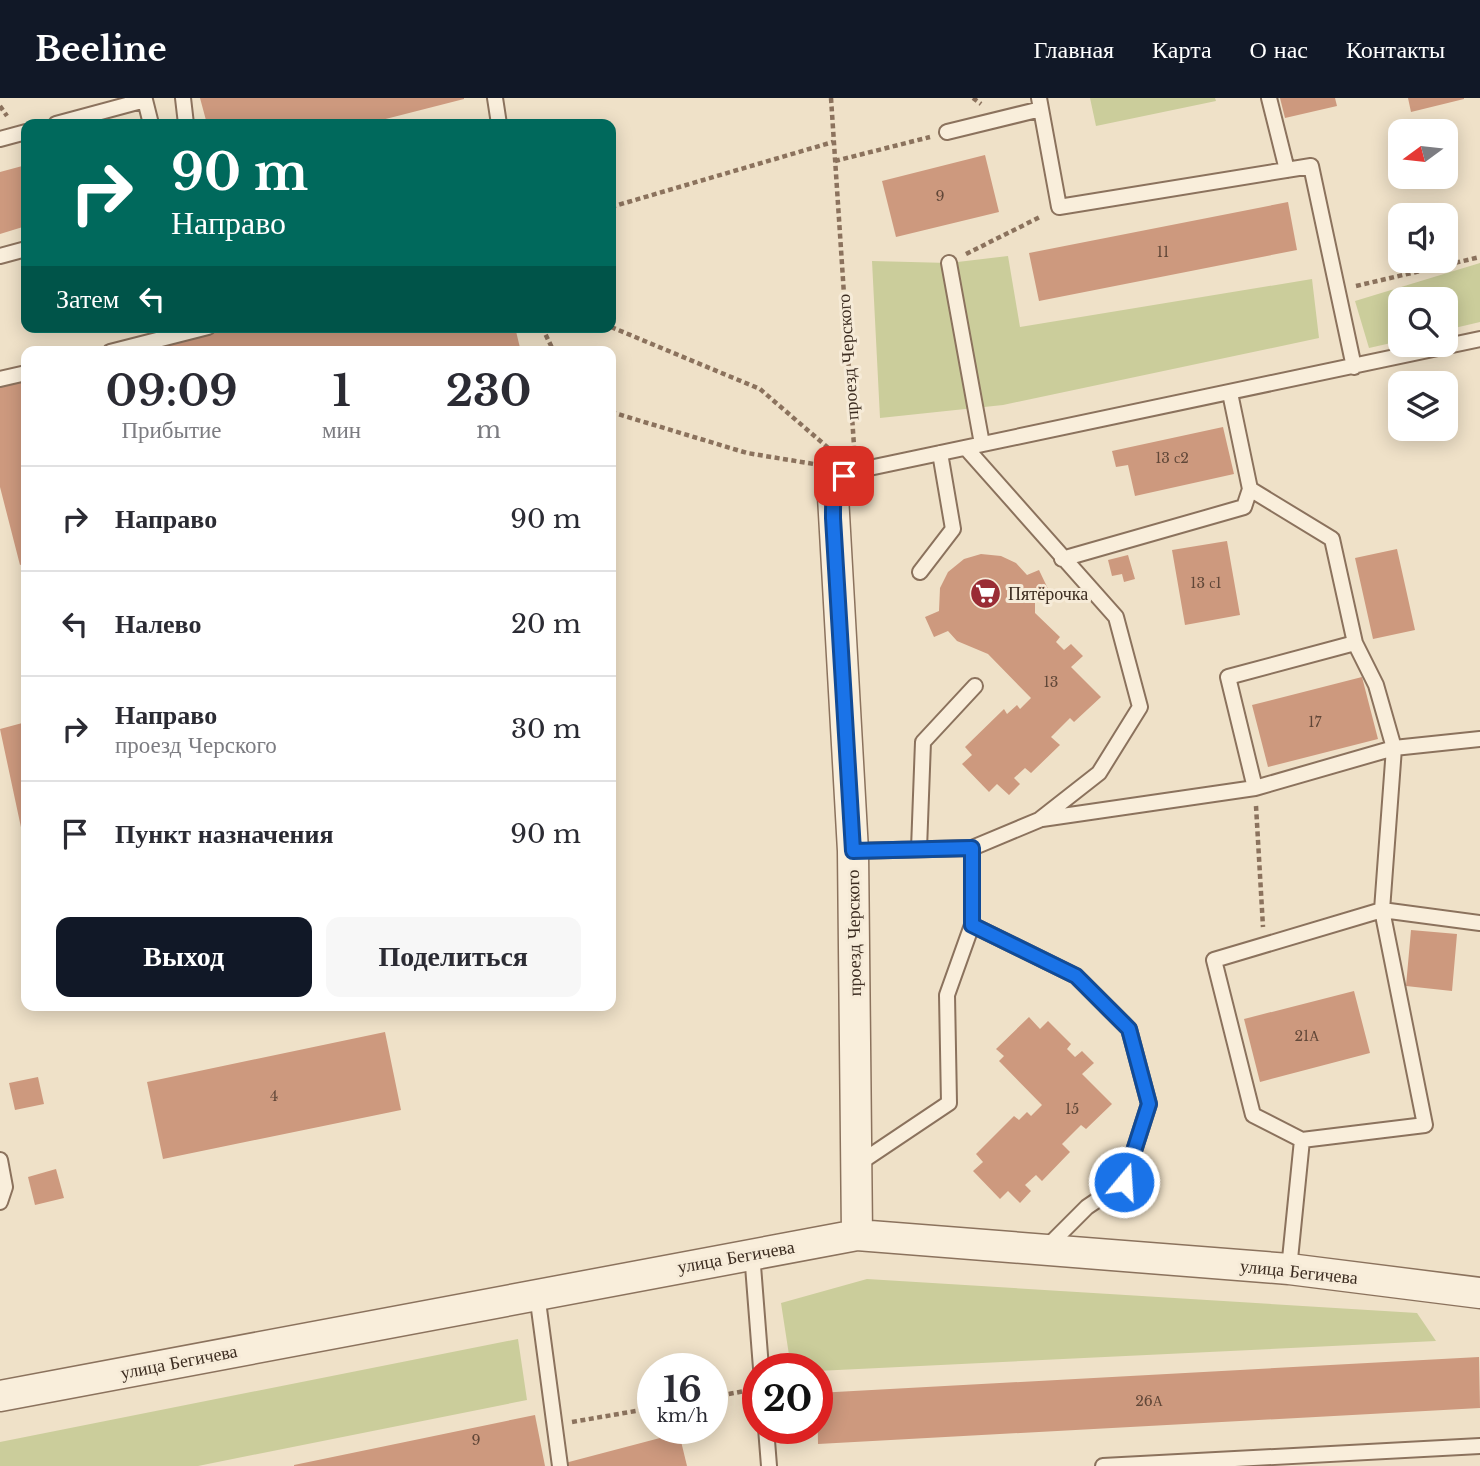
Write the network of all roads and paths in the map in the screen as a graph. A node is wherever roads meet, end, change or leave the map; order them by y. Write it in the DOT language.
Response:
graph roads {
  1 [pos="183,98"];
  2 [pos="495,98"];
  3 [pos="831,98"];
  4 [pos="1269,98"];
  5 [pos="1040,104"];
  6 [pos="75,119"];
  7 [pos="150,119"];
  8 [pos="185,119"];
  9 [pos="498,119"];
  10 [pos="947,132"];
  11 [pos="21,133"];
  12 [pos="0,139"];
  13 [pos="834,142"];
  14 [pos="835,161"];
  15 [pos="1287,170"];
  16 [pos="616,206"];
  17 [pos="1059,207"];
  18 [pos="21,250"];
  19 [pos="0,256"];
  20 [pos="1480,257"];
  21 [pos="949,263"];
  22 [pos="1338,290"];
  23 [pos="616,329"];
  24 [pos="184,333"];
  25 [pos="1480,339"];
  26 [pos="134,346"];
  27 [pos="1354,367"];
  28 [pos="21,374"];
  29 [pos="0,379"];
  30 [pos="1230,393"];
  31 [pos="616,414"];
  32 [pos="982,444"];
  33 [pos="966,448"];
  34 [pos="940,453"];
  35 [pos="855,471"];
  36 [pos="1250,489"];
  37 [pos="1062,559"];
  38 [pos="920,572"];
  39 [pos="1355,643"];
  40 [pos="975,686"];
  41 [pos="1480,739"];
  42 [pos="1394,748"];
  43 [pos="1255,788"];
  44 [pos="1039,820"];
  45 [pos="972,848"];
  46 [pos="919,849"];
  47 [pos="853,851"];
  48 [pos="1382,910"];
  49 [pos="1480,923"];
  50 [pos="972,925"];
  51 [pos="1264,945"];
  52 [pos="1301,1140"];
  53 [pos="0,1160"];
  54 [pos="858,1164"];
  55 [pos="0,1202"];
  56 [pos="858,1235"];
  57 [pos="1044,1250"];
  58 [pos="752,1253"];
  59 [pos="1289,1269"];
  60 [pos="1480,1293"];
  61 [pos="537,1294"];
  62 [pos="760,1353"];
  63 [pos="0,1396"];
  64 [pos="637,1411"];
  65 [pos="554,1425"];
  66 [pos="767,1444"];
  67 [pos="1480,1446"];
  68 [pos="560,1466"];
  69 [pos="769,1466"];
  70 [pos="1103,1466"];
  1 -- 8 [label="lane"];
  2 -- 9 [label="lane"];
  3 -- 13 [label="path, проезд Черского"];
  4 -- 15 [label="lane"];
  5 -- 10 [label="lane"];
  5 -- 17 [label="lane"];
  6 -- 7 [label="lane"];
  10 -- 14 [label="path"];
  11 -- 12 [label="lane"];
  13 -- 14 [label="path, проезд Черского"];
  13 -- 16 [label="path"];
  14 -- 35 [label="path, проезд Черского"];
  15 -- 17 [label="lane"];
  15 -- 22 [label="lane"];
  17 -- 21 [label="path"];
  18 -- 19 [label="lane"];
  20 -- 22 [label="path"];
  21 -- 32 [label="lane"];
  22 -- 27 [label="lane"];
  23 -- 35 [label="path"];
  24 -- 26 [label="lane"];
  25 -- 27 [label="lane"];
  27 -- 30 [label="lane"];
  28 -- 29 [label="lane"];
  30 -- 32 [label="lane"];
  30 -- 36 [label="lane"];
  31 -- 35 [label="path"];
  32 -- 33 [label="lane"];
  33 -- 34 [label="lane"];
  33 -- 37 [label="lane"];
  34 -- 35 [label="lane"];
  34 -- 38 [label="lane"];
  35 -- 47 [label="street, проезд Черского"];
  36 -- 37 [label="lane"];
  36 -- 39 [label="lane"];
  37 -- 44 [label="lane"];
  39 -- 42 [label="lane"];
  39 -- 43 [label="lane"];
  40 -- 46 [label="lane"];
  41 -- 42 [label="lane"];
  42 -- 43 [label="lane"];
  42 -- 48 [label="lane"];
  43 -- 44 [label="lane"];
  43 -- 51 [label="path"];
  44 -- 45 [label="lane"];
  45 -- 46 [label="lane"];
  45 -- 50 [label="lane"];
  46 -- 47 [label="lane"];
  47 -- 54 [label="street, проезд Черского"];
  48 -- 49 [label="lane"];
  48 -- 51 [label="lane"];
  48 -- 52 [label="lane"];
  50 -- 54 [label="lane"];
  50 -- 57 [label="lane"];
  51 -- 52 [label="lane"];
  52 -- 59 [label="lane"];
  53 -- 55 [label="lane"];
  54 -- 56 [label="street, проезд Черского"];
  56 -- 57 [label="street, улица Бегичева"];
  56 -- 58 [label="street, улица Бегичева"];
  57 -- 59 [label="street, улица Бегичева"];
  58 -- 61 [label="street, улица Бегичева"];
  58 -- 62 [label="lane"];
  59 -- 60 [label="street, улица Бегичева"];
  61 -- 63 [label="street, улица Бегичева"];
  61 -- 65 [label="lane"];
  64 -- 65 [label="path"];
  65 -- 68 [label="lane"];
  66 -- 69 [label="lane"];
  67 -- 70 [label="lane"];
}
